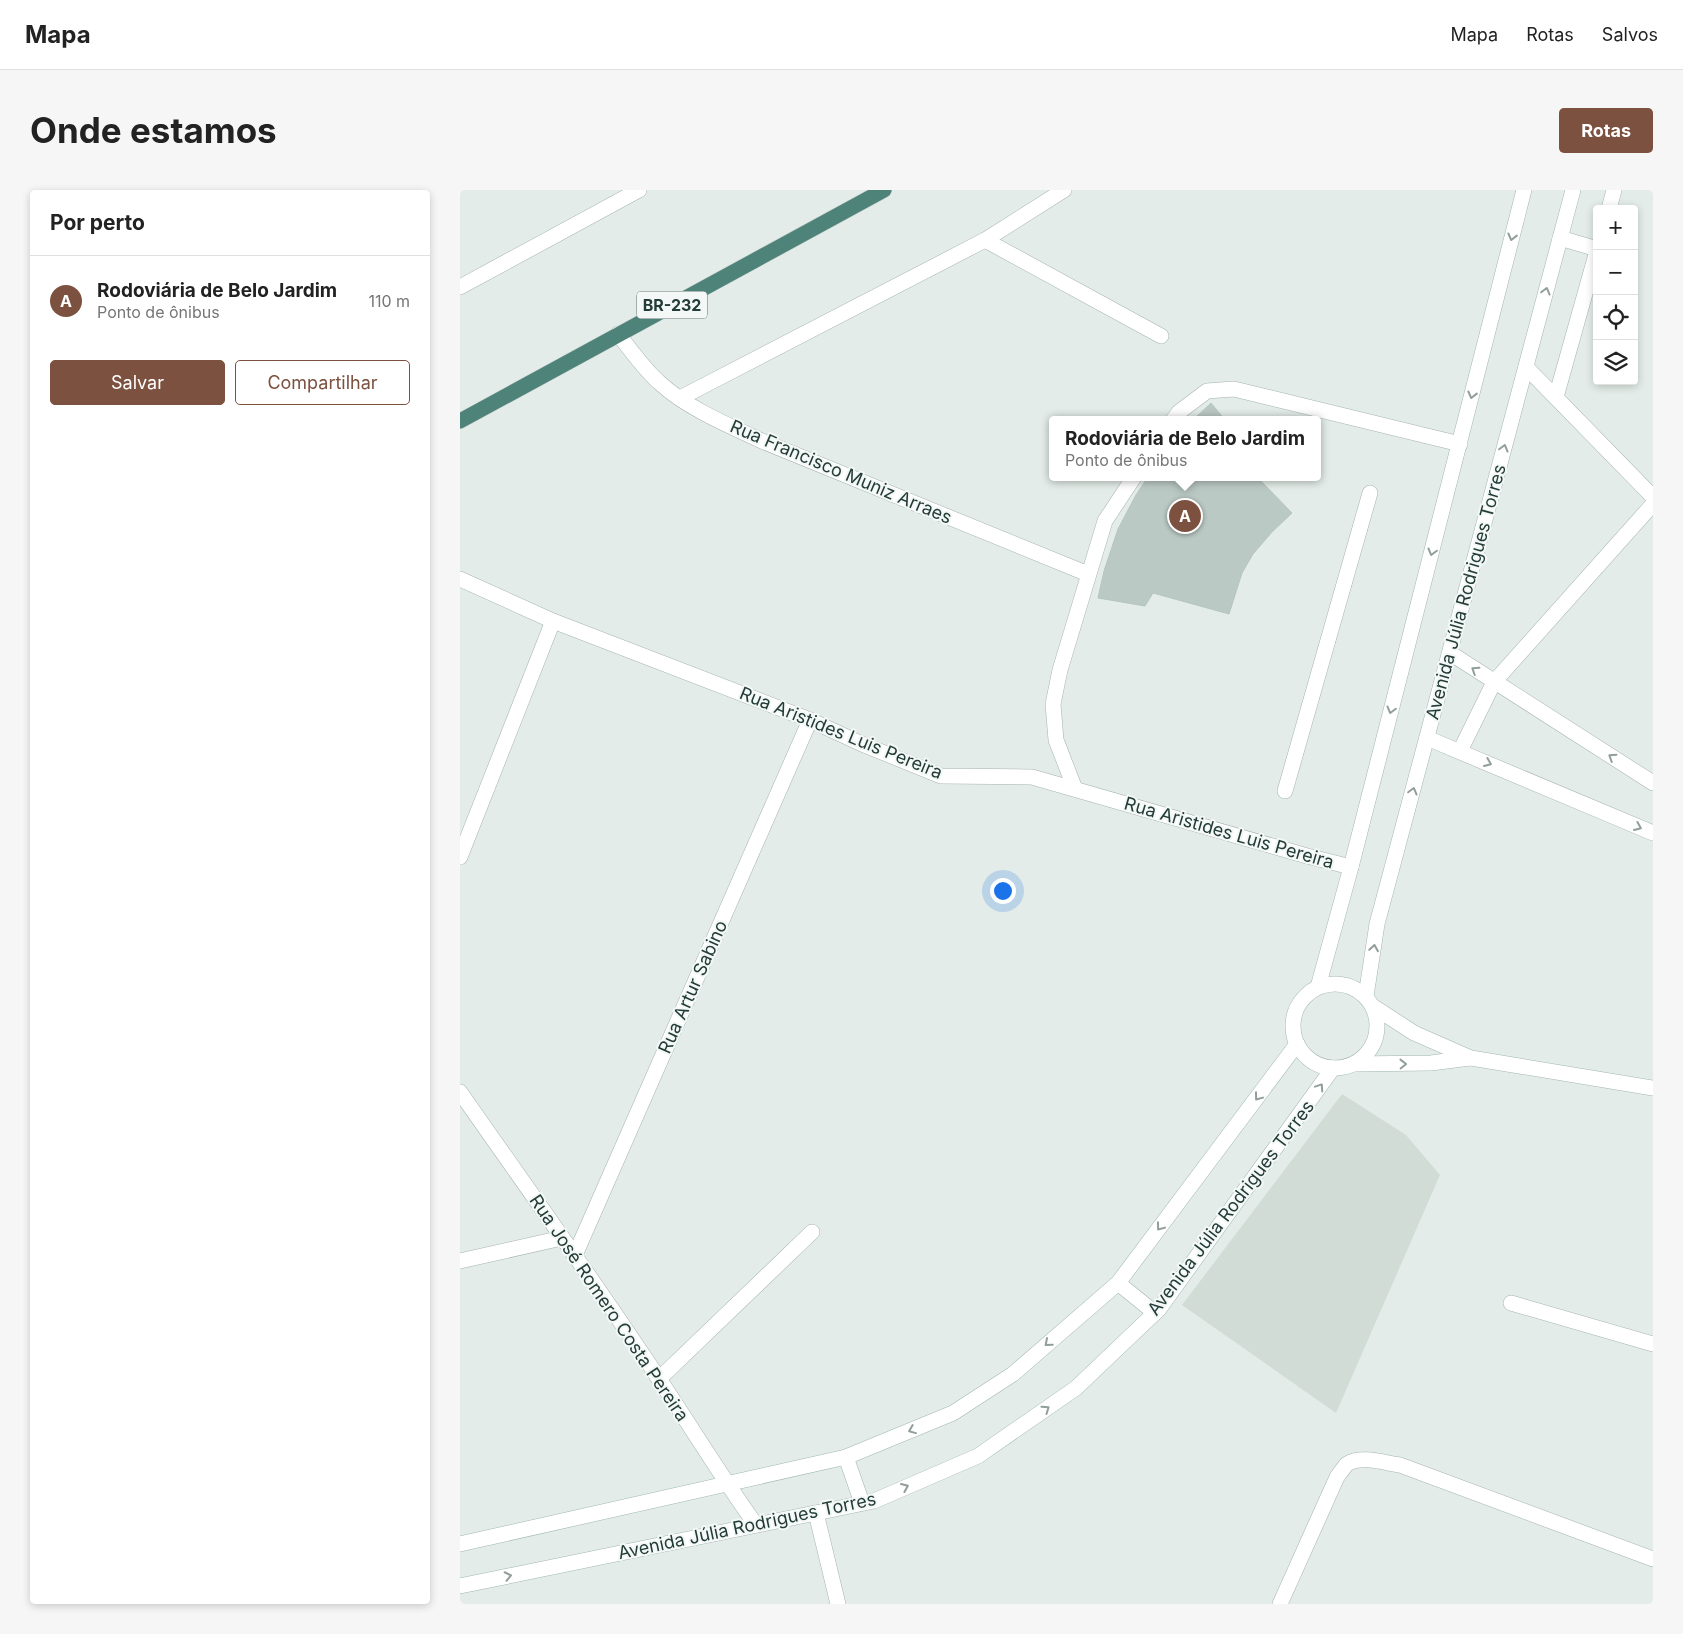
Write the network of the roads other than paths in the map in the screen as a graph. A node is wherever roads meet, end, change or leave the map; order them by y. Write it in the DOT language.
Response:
graph roads {
  1 [pos="639,190"];
  2 [pos="884,190"];
  3 [pos="1064,190"];
  4 [pos="1524,190"];
  5 [pos="1573,190"];
  6 [pos="1614,190"];
  7 [pos="1610,205"];
  8 [pos="1560,238"];
  9 [pos="984,240"];
  10 [pos="1593,249"];
  11 [pos="1593,264"];
  12 [pos="460,287"];
  13 [pos="618,334"];
  14 [pos="1161,336"];
  15 [pos="1526,367"];
  16 [pos="1556,397"];
  17 [pos="680,398"];
  18 [pos="1176,416"];
  19 [pos="460,421"];
  20 [pos="1460,444"];
  21 [pos="1131,481"];
  22 [pos="1370,493"];
  23 [pos="1653,496"];
  24 [pos="1653,504"];
  25 [pos="1088,574"];
  26 [pos="460,579"];
  27 [pos="553,622"];
  28 [pos="1450,653"];
  29 [pos="1494,682"];
  30 [pos="810,720"];
  31 [pos="1427,738"];
  32 [pos="1460,751"];
  33 [pos="1653,784"];
  34 [pos="1075,789"];
  35 [pos="1284,791"];
  36 [pos="1653,833"];
  37 [pos="460,857"];
  38 [pos="1351,867"];
  39 [pos="1318,987"];
  40 [pos="1370,1002"];
  41 [pos="1297,1044"];
  42 [pos="1471,1058"];
  43 [pos="1354,1064"];
  44 [pos="1332,1068"];
  45 [pos="1653,1088"];
  46 [pos="460,1092"];
  47 [pos="812,1232"];
  48 [pos="562,1238"];
  49 [pos="575,1255"];
  50 [pos="460,1262"];
  51 [pos="1118,1282"];
  52 [pos="1511,1303"];
  53 [pos="1155,1313"];
  54 [pos="1653,1344"];
  55 [pos="659,1379"];
  56 [pos="846,1457"];
  57 [pos="726,1483"];
  58 [pos="862,1503"];
  59 [pos="816,1513"];
  60 [pos="756,1525"];
  61 [pos="460,1544"];
  62 [pos="1653,1559"];
  63 [pos="460,1586"];
  64 [pos="838,1604"];
  65 [pos="1280,1604"];
  1 -- 12 [label="street"];
  2 -- 13 [label="highway, BR-232"];
  3 -- 9 [label="street"];
  4 -- 20 [label="street, one-way"];
  5 -- 8 [label="street, Avenida Júlia Rodrigues Torres"];
  6 -- 7 [label="street"];
  8 -- 10 [label="street"];
  15 -- 8 [label="street, Avenida Júlia Rodrigues Torres, one-way"];
  9 -- 14 [label="street"];
  9 -- 17 [label="street"];
  11 -- 16 [label="street"];
  13 -- 17 [label="street, Rua Francisco Muniz Arraes"];
  13 -- 19 [label="highway, BR-232"];
  15 -- 16 [label="street"];
  28 -- 15 [label="street, Avenida Júlia Rodrigues Torres, one-way"];
  16 -- 23 [label="street"];
  17 -- 25 [label="street, Rua Francisco Muniz Arraes"];
  18 -- 20 [label="street"];
  20 -- 38 [label="street, one-way"];
  21 -- 25 [label="street"];
  22 -- 35 [label="street"];
  24 -- 29 [label="street"];
  25 -- 34 [label="street"];
  26 -- 27 [label="street, Rua Aristides Luis Pereira"];
  27 -- 30 [label="street, Rua Aristides Luis Pereira"];
  27 -- 37 [label="street"];
  29 -- 28 [label="street, one-way"];
  28 -- 31 [label="street, Avenida Júlia Rodrigues Torres"];
  29 -- 32 [label="street"];
  33 -- 29 [label="street, one-way"];
  30 -- 34 [label="street, Rua Aristides Luis Pereira"];
  30 -- 49 [label="street, Rua Artur Sabino"];
  31 -- 32 [label="street"];
  40 -- 31 [label="street, Avenida Júlia Rodrigues Torres, one-way"];
  32 -- 36 [label="street, one-way"];
  34 -- 38 [label="street, Rua Aristides Luis Pereira"];
  38 -- 39 [label="street"];
  39 -- 40 [label="street"];
  39 -- 41 [label="street"];
  40 -- 42 [label="street"];
  40 -- 43 [label="street"];
  41 -- 44 [label="street"];
  41 -- 51 [label="street, one-way"];
  43 -- 42 [label="street, one-way"];
  42 -- 45 [label="street"];
  43 -- 44 [label="street"];
  53 -- 44 [label="street, Avenida Júlia Rodrigues Torres, one-way"];
  46 -- 48 [label="street, Rua José Romero Costa Pereira"];
  47 -- 55 [label="street"];
  48 -- 49 [label="street, Rua José Romero Costa Pereira"];
  48 -- 50 [label="street"];
  49 -- 55 [label="street, Rua José Romero Costa Pereira"];
  51 -- 53 [label="street"];
  51 -- 56 [label="street, one-way"];
  52 -- 54 [label="street"];
  58 -- 53 [label="street, Avenida Júlia Rodrigues Torres, one-way"];
  55 -- 57 [label="street, Rua José Romero Costa Pereira"];
  56 -- 57 [label="street"];
  56 -- 58 [label="street"];
  57 -- 60 [label="street, Rua José Romero Costa Pereira"];
  57 -- 61 [label="street"];
  58 -- 59 [label="street, Avenida Júlia Rodrigues Torres"];
  59 -- 60 [label="street, Avenida Júlia Rodrigues Torres"];
  59 -- 64 [label="street"];
  63 -- 60 [label="street, Avenida Júlia Rodrigues Torres, one-way"];
  62 -- 65 [label="street"];
}
